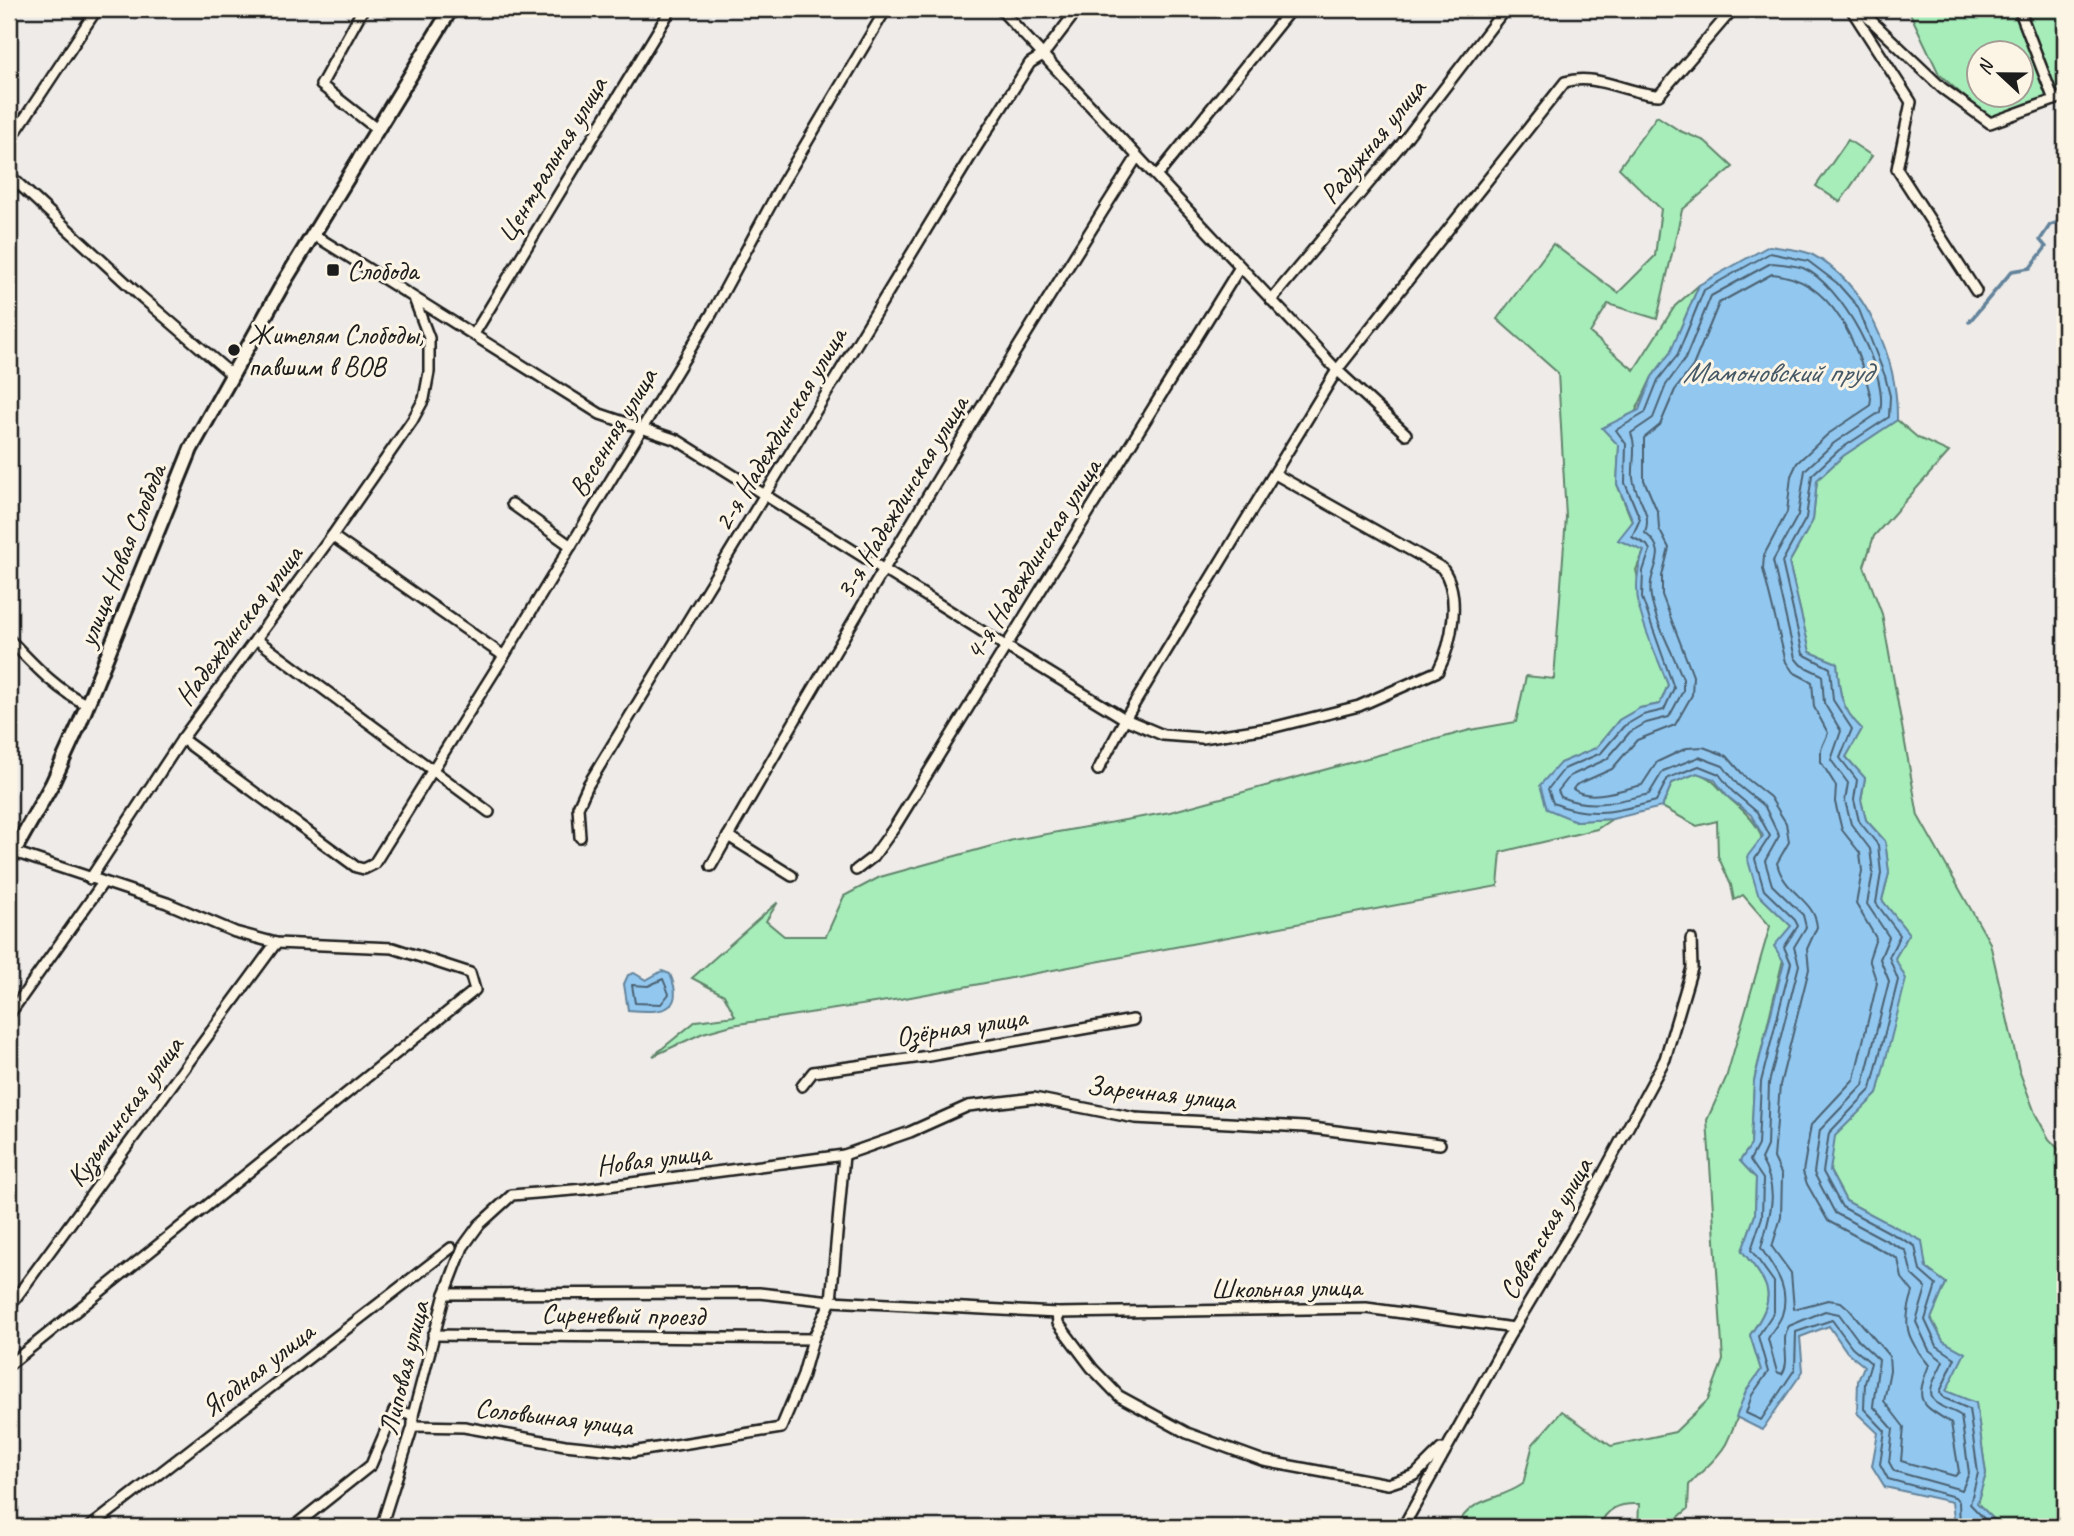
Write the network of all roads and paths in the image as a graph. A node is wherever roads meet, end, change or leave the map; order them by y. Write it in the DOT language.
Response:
graph roads {
  1 [pos="97,9"];
  2 [pos="363,9"];
  3 [pos="452,9"];
  4 [pos="671,9"];
  5 [pos="886,9"];
  6 [pos="1000,9"];
  7 [pos="1079,9"];
  8 [pos="1291,9"];
  9 [pos="1505,9"];
  10 [pos="1733,9"];
  11 [pos="1851,9"];
  12 [pos="1859,9"];
  13 [pos="2018,9"];
  14 [pos="1043,55"];
  15 [pos="2065,96"];
  16 [pos="2054,100"];
  17 [pos="377,130"];
  18 [pos="9,142"];
  19 [pos="1137,157"];
  20 [pos="9,176"];
  21 [pos="1157,176"];
  22 [pos="314,235"];
  23 [pos="1240,267"];
  24 [pos="1976,291"];
  25 [pos="414,299"];
  26 [pos="1271,300"];
  27 [pos="474,334"];
  28 [pos="1337,370"];
  29 [pos="231,374"];
  30 [pos="640,427"];
  31 [pos="1406,434"];
  32 [pos="1275,474"];
  33 [pos="765,496"];
  34 [pos="512,504"];
  35 [pos="332,536"];
  36 [pos="571,546"];
  37 [pos="884,569"];
  38 [pos="9,639"];
  39 [pos="256,639"];
  40 [pos="1004,645"];
  41 [pos="505,656"];
  42 [pos="88,705"];
  43 [pos="1125,719"];
  44 [pos="182,738"];
  45 [pos="1098,770"];
  46 [pos="432,771"];
  47 [pos="489,812"];
  48 [pos="728,836"];
  49 [pos="580,837"];
  50 [pos="11,856"];
  51 [pos="711,866"];
  52 [pos="856,870"];
  53 [pos="792,876"];
  54 [pos="90,879"];
  55 [pos="102,884"];
  56 [pos="1691,939"];
  57 [pos="276,943"];
  58 [pos="9,1015"];
  59 [pos="1133,1020"];
  60 [pos="802,1086"];
  61 [pos="1440,1144"];
  62 [pos="844,1156"];
  63 [pos="479,1226"];
  64 [pos="451,1248"];
  65 [pos="445,1294"];
  66 [pos="831,1301"];
  67 [pos="9,1307"];
  68 [pos="1057,1313"];
  69 [pos="1514,1328"];
  70 [pos="433,1335"];
  71 [pos="813,1339"];
  72 [pos="9,1365"];
  73 [pos="413,1415"];
  74 [pos="1466,1417"];
  75 [pos="414,1426"];
  76 [pos="90,1527"];
  77 [pos="293,1527"];
  78 [pos="381,1527"];
  79 [pos="1403,1527"];
  1 -- 18 [label="street"];
  2 -- 17 [label="street"];
  3 -- 17 [label="street"];
  4 -- 27 [label="street, Центральная улица"];
  5 -- 30 [label="street, Весенняя улица"];
  6 -- 14 [label="street"];
  7 -- 14 [label="street, 2-я Надеждинская улица"];
  8 -- 21 [label="street"];
  9 -- 26 [label="street, Радужная улица"];
  10 -- 28 [label="street"];
  11 -- 24 [label="street"];
  12 -- 16 [label="street"];
  13 -- 16 [label="street"];
  14 -- 19 [label="street"];
  14 -- 33 [label="street, 2-я Надеждинская улица"];
  15 -- 16 [label="street"];
  17 -- 22 [label="street"];
  19 -- 21 [label="street"];
  19 -- 37 [label="street, 3-я Надеждинская улица"];
  20 -- 29 [label="street"];
  21 -- 23 [label="street"];
  22 -- 25 [label="street"];
  22 -- 29 [label="street, улица Новая Слобода"];
  23 -- 26 [label="street"];
  23 -- 40 [label="street, 4-я Надеждинская улица"];
  25 -- 27 [label="street"];
  25 -- 35 [label="street, Надеждинская улица"];
  26 -- 28 [label="street"];
  27 -- 30 [label="street"];
  28 -- 31 [label="street"];
  28 -- 32 [label="street"];
  29 -- 42 [label="street, улица Новая Слобода"];
  30 -- 33 [label="street"];
  30 -- 36 [label="street, Весенняя улица"];
  32 -- 43 [label="street"];
  32 -- 43 [label="street"];
  33 -- 37 [label="street"];
  33 -- 49 [label="street, 2-я Надеждинская улица"];
  34 -- 36 [label="street"];
  35 -- 39 [label="street, Надеждинская улица"];
  35 -- 41 [label="street"];
  36 -- 41 [label="street, Весенняя улица"];
  37 -- 40 [label="street"];
  37 -- 48 [label="street, 3-я Надеждинская улица"];
  38 -- 42 [label="street"];
  39 -- 44 [label="street, Надеждинская улица"];
  39 -- 46 [label="street"];
  40 -- 43 [label="street"];
  40 -- 52 [label="street, 4-я Надеждинская улица"];
  41 -- 46 [label="street, Весенняя улица"];
  42 -- 50 [label="street, улица Новая Слобода"];
  43 -- 45 [label="street"];
  44 -- 46 [label="street, Весенняя улица"];
  44 -- 54 [label="street, Надеждинская улица"];
  46 -- 47 [label="street"];
  48 -- 51 [label="street, 3-я Надеждинская улица"];
  48 -- 53 [label="street"];
  50 -- 54 [label="street"];
  54 -- 55 [label="street"];
  55 -- 57 [label="street"];
  55 -- 58 [label="street"];
  56 -- 69 [label="street, Советская улица"];
  57 -- 67 [label="street, Кузьминская улица"];
  57 -- 72 [label="street"];
  59 -- 60 [label="street, Озёрная улица"];
  61 -- 62 [label="street, Заречная улица"];
  62 -- 63 [label="street, Новая улица"];
  62 -- 66 [label="street, Соловьиная улица"];
  63 -- 65 [label="street, Липовая улица"];
  64 -- 76 [label="street, Ягодная улица"];
  65 -- 66 [label="street, Школьная улица"];
  65 -- 70 [label="street, Липовая улица"];
  66 -- 68 [label="street, Школьная улица"];
  66 -- 71 [label="street, Соловьиная улица"];
  68 -- 69 [label="street, Школьная улица"];
  68 -- 74 [label="street"];
  69 -- 74 [label="street, Советская улица"];
  70 -- 71 [label="street, Сиреневый проезд"];
  70 -- 73 [label="street, Липовая улица"];
  71 -- 75 [label="street, Соловьиная улица"];
  73 -- 75 [label="street, Липовая улица"];
  73 -- 77 [label="street"];
  74 -- 79 [label="street, Советская улица"];
  75 -- 78 [label="street, Липовая улица"];
}
